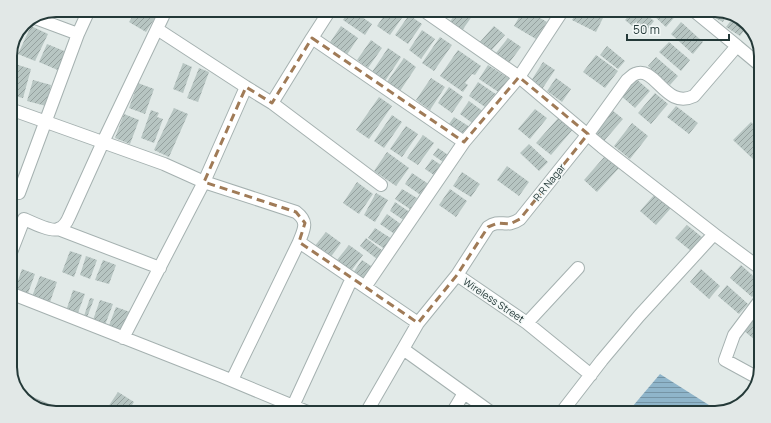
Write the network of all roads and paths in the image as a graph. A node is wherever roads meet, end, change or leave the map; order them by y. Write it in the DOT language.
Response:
graph roads {
  1 [pos="86,17"];
  2 [pos="162,17"];
  3 [pos="326,17"];
  4 [pos="433,17"];
  5 [pos="558,17"];
  6 [pos="702,17"];
  7 [pos="41,20"];
  8 [pos="156,29"];
  9 [pos="78,34"];
  10 [pos="312,38"];
  11 [pos="737,46"];
  12 [pos="754,60"];
  13 [pos="519,77"];
  14 [pos="246,87"];
  15 [pos="272,103"];
  16 [pos="17,111"];
  17 [pos="46,121"];
  18 [pos="588,134"];
  19 [pos="103,142"];
  20 [pos="464,142"];
  21 [pos="204,182"];
  22 [pos="381,185"];
  23 [pos="19,193"];
  24 [pos="58,229"];
  25 [pos="714,234"];
  26 [pos="17,236"];
  27 [pos="299,242"];
  28 [pos="754,264"];
  29 [pos="160,268"];
  30 [pos="578,268"];
  31 [pos="457,275"];
  32 [pos="352,278"];
  33 [pos="365,287"];
  34 [pos="17,296"];
  35 [pos="754,309"];
  36 [pos="418,323"];
  37 [pos="527,323"];
  38 [pos="124,338"];
  39 [pos="403,349"];
  40 [pos="591,374"];
  41 [pos="753,375"];
  42 [pos="232,380"];
  43 [pos="464,393"];
  44 [pos="293,406"];
  45 [pos="370,406"];
  46 [pos="456,406"];
  47 [pos="482,406"];
  48 [pos="566,406"];
  1 -- 9 [label="street"];
  2 -- 8 [label="street"];
  3 -- 10 [label="street"];
  4 -- 13 [label="street"];
  5 -- 13 [label="street"];
  6 -- 11 [label="street"];
  7 -- 9 [label="street"];
  8 -- 14 [label="street"];
  8 -- 19 [label="street"];
  9 -- 17 [label="street"];
  10 -- 15 [label="street"];
  10 -- 20 [label="street"];
  11 -- 12 [label="street"];
  11 -- 18 [label="street, R R Nagar"];
  13 -- 18 [label="street"];
  13 -- 20 [label="street"];
  14 -- 15 [label="street"];
  14 -- 21 [label="street"];
  15 -- 22 [label="street"];
  16 -- 17 [label="street"];
  17 -- 19 [label="street"];
  17 -- 23 [label="street"];
  18 -- 25 [label="street"];
  18 -- 31 [label="street, R R Nagar"];
  19 -- 21 [label="street"];
  19 -- 24 [label="street"];
  20 -- 33 [label="street"];
  21 -- 27 [label="street"];
  21 -- 29 [label="street"];
  24 -- 26 [label="street"];
  24 -- 29 [label="street"];
  25 -- 28 [label="street"];
  25 -- 40 [label="street"];
  27 -- 32 [label="street"];
  27 -- 42 [label="street"];
  29 -- 38 [label="street"];
  30 -- 37 [label="street, Wireless Street"];
  31 -- 36 [label="street, Wireless Street"];
  31 -- 37 [label="street, Wireless Street"];
  32 -- 33 [label="street"];
  32 -- 44 [label="street"];
  33 -- 36 [label="street"];
  34 -- 38 [label="street"];
  35 -- 41 [label="street"];
  36 -- 39 [label="street, Wireless Street"];
  37 -- 40 [label="street"];
  38 -- 42 [label="street"];
  39 -- 43 [label="street"];
  39 -- 45 [label="street, Wireless Street"];
  40 -- 48 [label="street"];
  42 -- 44 [label="street"];
  43 -- 46 [label="street"];
  43 -- 47 [label="street"];
}
